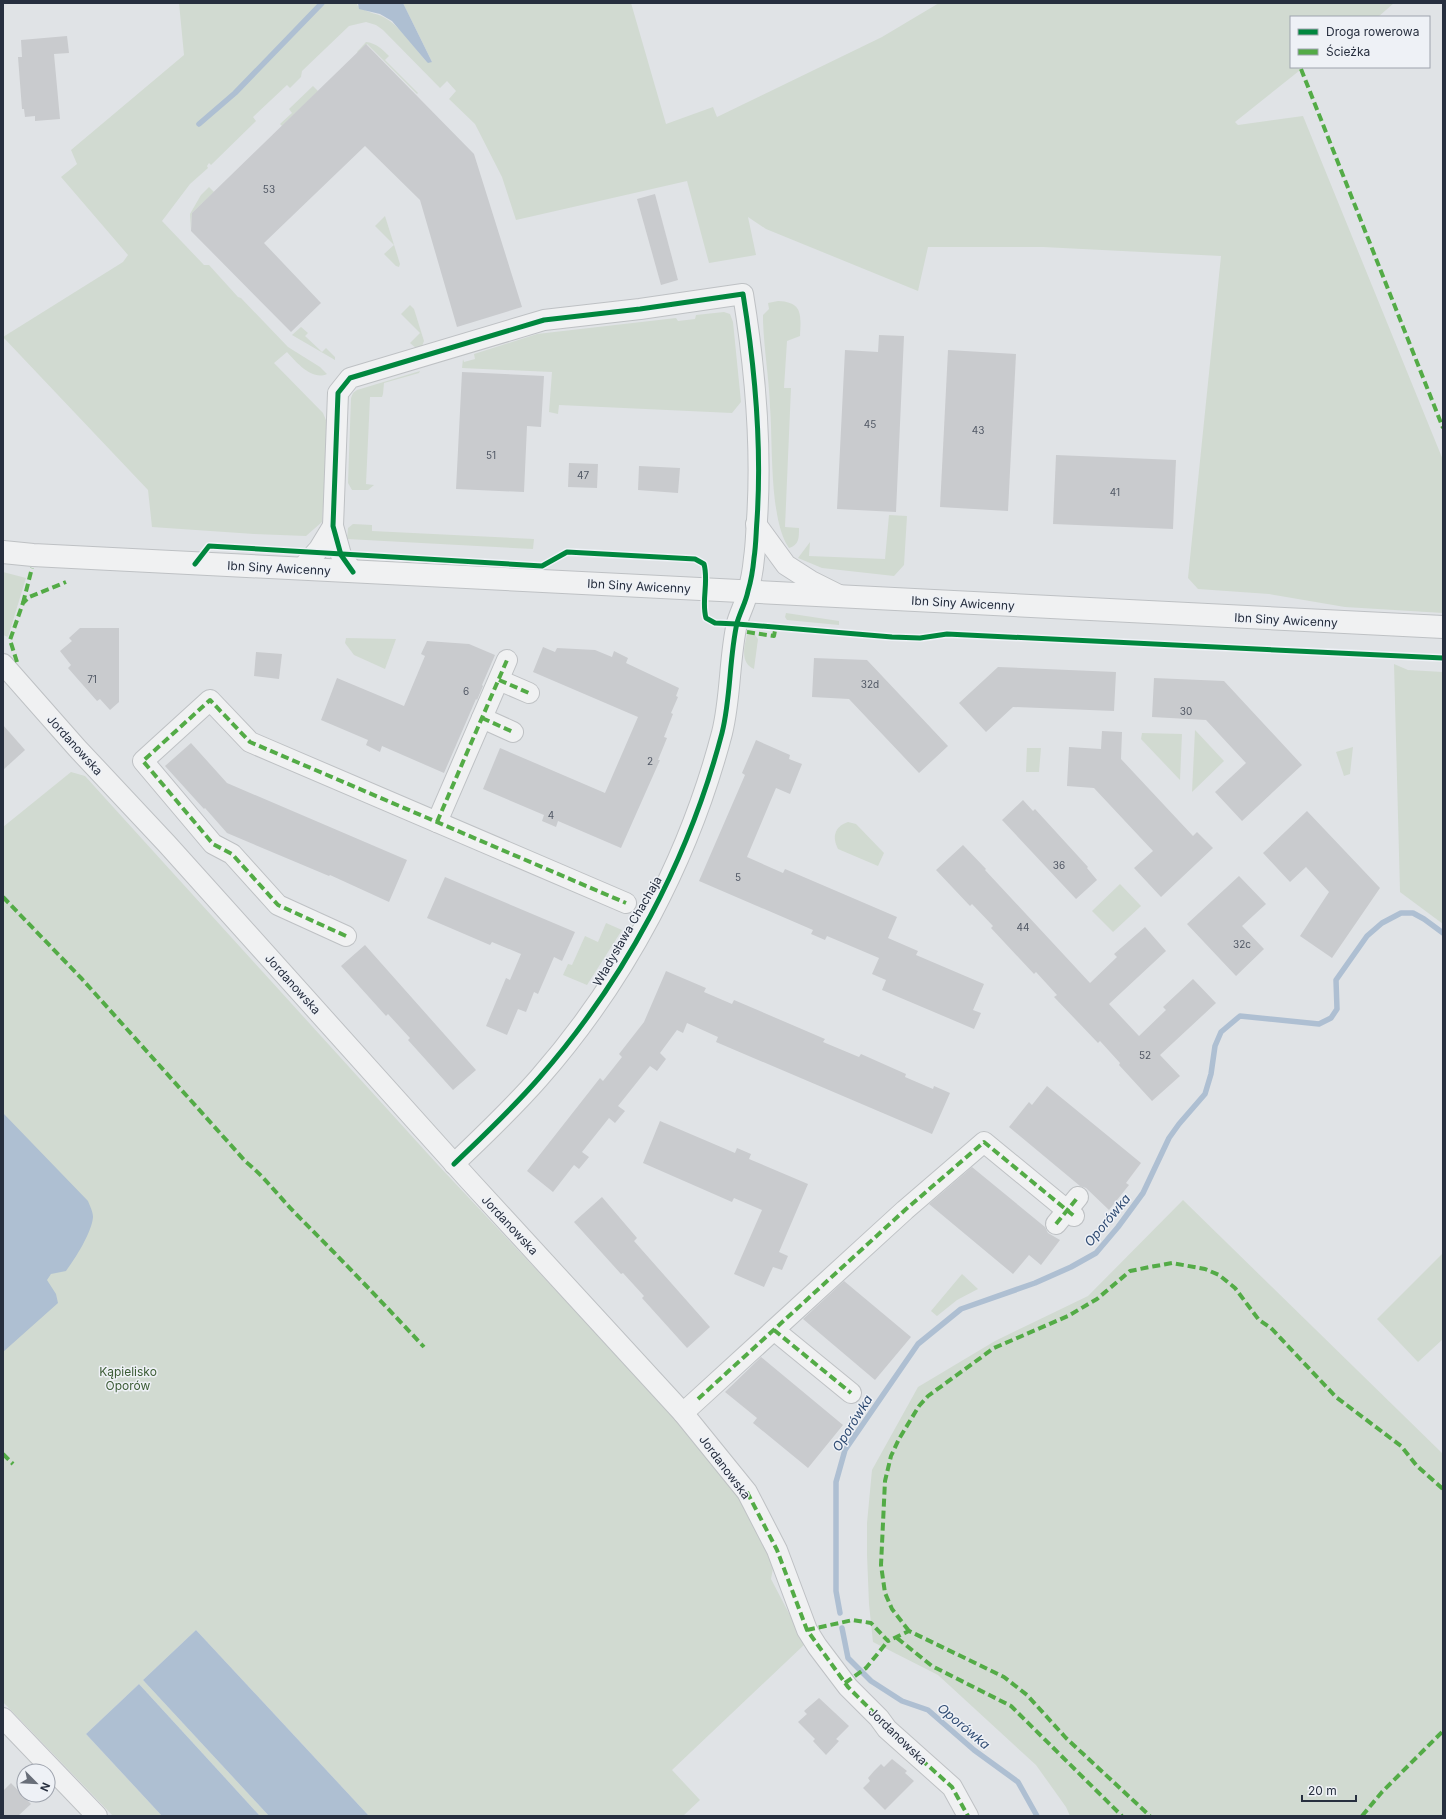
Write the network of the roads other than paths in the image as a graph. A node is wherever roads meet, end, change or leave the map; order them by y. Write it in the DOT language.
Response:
graph roads {
  1 [pos="756,524"];
  2 [pos="333,526"];
  3 [pos="3,552"];
  4 [pos="301,569"];
  5 [pos="353,572"];
  6 [pos="748,592"];
  7 [pos="844,597"];
  8 [pos="1443,627"];
  9 [pos="507,660"];
  10 [pos="3,664"];
  11 [pos="498,680"];
  12 [pos="529,693"];
  13 [pos="482,718"];
  14 [pos="513,732"];
  15 [pos="437,822"];
  16 [pos="626,903"];
  17 [pos="346,936"];
  18 [pos="454,1164"];
  19 [pos="1068,1212"];
  20 [pos="774,1330"];
  21 [pos="851,1393"];
  22 [pos="683,1413"];
  23 [pos="3,1718"];
  24 [pos="97,1816"];
  25 [pos="968,1816"];
  1 -- 2 [label="street, Władysława Chachaja"];
  1 -- 6 [label="street, Władysława Chachaja"];
  1 -- 7 [label="street"];
  2 -- 4 [label="street"];
  2 -- 5 [label="street"];
  3 -- 4 [label="street, Ibn Siny Awicenny"];
  4 -- 5 [label="street, Ibn Siny Awicenny"];
  5 -- 6 [label="street, Ibn Siny Awicenny"];
  6 -- 7 [label="street, Ibn Siny Awicenny"];
  6 -- 18 [label="street, Władysława Chachaja"];
  7 -- 8 [label="street, Ibn Siny Awicenny"];
  9 -- 11 [label="street"];
  10 -- 18 [label="street, Jordanowska"];
  11 -- 12 [label="street"];
  11 -- 13 [label="street"];
  13 -- 14 [label="street"];
  13 -- 15 [label="street"];
  15 -- 16 [label="street"];
  15 -- 17 [label="street"];
  18 -- 22 [label="street, Jordanowska"];
  19 -- 20 [label="street"];
  20 -- 21 [label="street"];
  20 -- 22 [label="street"];
  22 -- 25 [label="street, Jordanowska"];
  23 -- 24 [label="street"];
}
